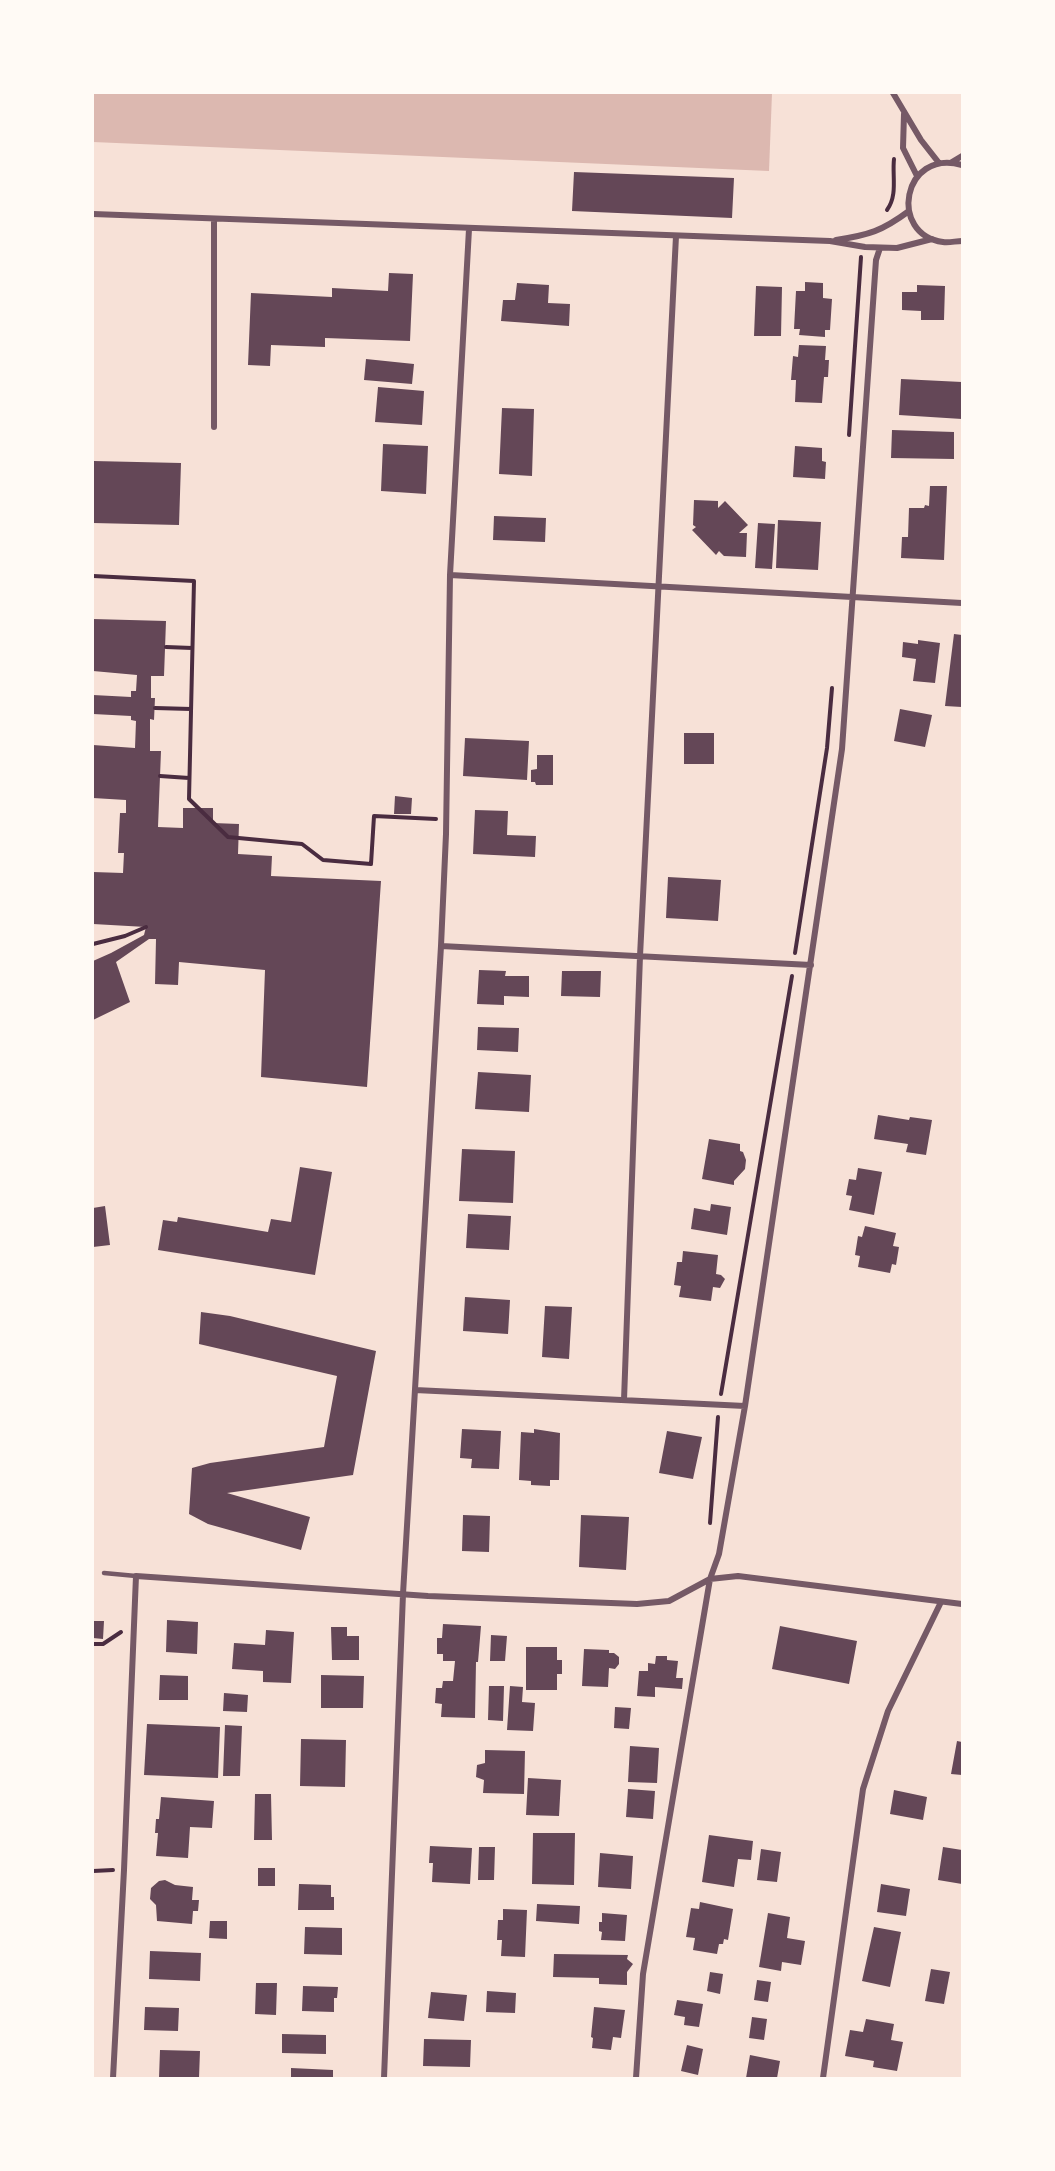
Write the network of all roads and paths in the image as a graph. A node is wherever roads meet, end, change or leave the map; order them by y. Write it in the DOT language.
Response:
graph roads {
  1 [pos="893,93"];
  2 [pos="904,114"];
  3 [pos="962,156"];
  4 [pos="952,162"];
  5 [pos="939,163"];
  6 [pos="962,165"];
  7 [pos="917,176"];
  8 [pos="909,211"];
  9 [pos="93,214"];
  10 [pos="214,220"];
  11 [pos="469,229"];
  12 [pos="676,236"];
  13 [pos="932,239"];
  14 [pos="960,240"];
  15 [pos="830,241"];
  16 [pos="865,247"];
  17 [pos="880,248"];
  18 [pos="214,427"];
  19 [pos="849,439"];
  20 [pos="450,575"];
  21 [pos="93,576"];
  22 [pos="657,588"];
  23 [pos="853,595"];
  24 [pos="962,603"];
  25 [pos="165,647"];
  26 [pos="192,648"];
  27 [pos="833,677"];
  28 [pos="155,708"];
  29 [pos="191,709"];
  30 [pos="160,776"];
  31 [pos="189,778"];
  32 [pos="446,820"];
  33 [pos="146,927"];
  34 [pos="93,944"];
  35 [pos="441,946"];
  36 [pos="640,956"];
  37 [pos="794,964"];
  38 [pos="811,965"];
  39 [pos="415,1390"];
  40 [pos="624,1400"];
  41 [pos="719,1406"];
  42 [pos="745,1406"];
  43 [pos="710,1529"];
  44 [pos="104,1573"];
  45 [pos="136,1576"];
  46 [pos="710,1579"];
  47 [pos="403,1594"];
  48 [pos="941,1602"];
  49 [pos="962,1604"];
  50 [pos="134,1623"];
  51 [pos="93,1644"];
  52 [pos="124,1870"];
  53 [pos="93,1871"];
  54 [pos="113,2078"];
  55 [pos="384,2078"];
  56 [pos="636,2078"];
  57 [pos="823,2078"];
  1 -- 2 [label="street"];
  2 -- 5 [label="street"];
  2 -- 7 [label="street"];
  3 -- 4 [label="street"];
  4 -- 5 [label="street"];
  4 -- 6 [label="street"];
  5 -- 7 [label="street"];
  7 -- 8 [label="street"];
  8 -- 13 [label="street"];
  8 -- 15 [label="street"];
  9 -- 10 [label="street"];
  10 -- 11 [label="street"];
  10 -- 18 [label="street"];
  11 -- 12 [label="street"];
  11 -- 20 [label="street"];
  12 -- 15 [label="street"];
  12 -- 22 [label="street"];
  13 -- 14 [label="street"];
  13 -- 17 [label="street"];
  15 -- 16 [label="street"];
  16 -- 17 [label="street"];
  16 -- 19 [label="path"];
  17 -- 23 [label="street"];
  20 -- 22 [label="street"];
  20 -- 32 [label="street"];
  21 -- 26 [label="path"];
  22 -- 23 [label="street"];
  22 -- 36 [label="street"];
  23 -- 24 [label="street"];
  23 -- 38 [label="street"];
  25 -- 26 [label="path"];
  26 -- 29 [label="path"];
  27 -- 37 [label="path"];
  28 -- 29 [label="path"];
  29 -- 31 [label="path"];
  30 -- 31 [label="path"];
  31 -- 32 [label="path"];
  32 -- 35 [label="street"];
  33 -- 34 [label="path"];
  35 -- 36 [label="street"];
  35 -- 39 [label="street"];
  36 -- 37 [label="street"];
  36 -- 40 [label="street"];
  37 -- 38 [label="street"];
  37 -- 41 [label="path"];
  38 -- 42 [label="street"];
  39 -- 40 [label="street"];
  39 -- 47 [label="street"];
  40 -- 41 [label="street"];
  41 -- 42 [label="street"];
  41 -- 43 [label="path"];
  42 -- 46 [label="street"];
  44 -- 45 [label="lane"];
  45 -- 47 [label="street"];
  45 -- 50 [label="street"];
  46 -- 47 [label="street"];
  46 -- 48 [label="street"];
  46 -- 56 [label="street"];
  47 -- 55 [label="street"];
  48 -- 49 [label="street"];
  48 -- 57 [label="street"];
  50 -- 51 [label="path"];
  50 -- 52 [label="street"];
  52 -- 53 [label="path"];
  52 -- 54 [label="street"];
}
